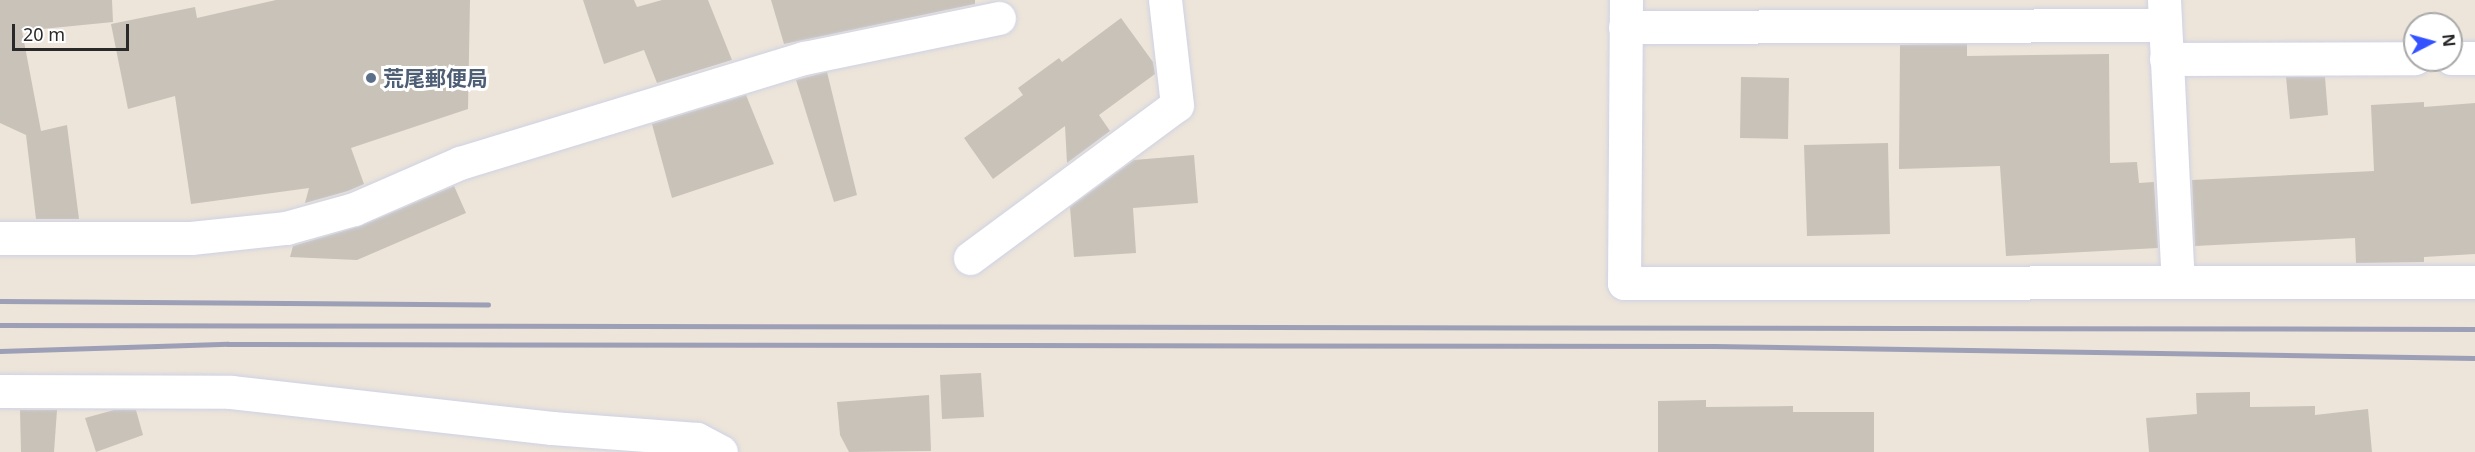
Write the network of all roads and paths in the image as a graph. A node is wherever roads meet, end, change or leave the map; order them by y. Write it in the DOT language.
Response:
graph roads {
  1 [pos="1165,0"];
  2 [pos="2164,12"];
  3 [pos="1625,14"];
  4 [pos="999,18"];
  5 [pos="2403,58"];
  6 [pos="2166,59"];
  7 [pos="0,238"];
  8 [pos="970,258"];
  9 [pos="2178,282"];
  10 [pos="2475,282"];
  11 [pos="0,391"];
  12 [pos="721,452"];
  1 -- 8 [label="street"];
  2 -- 3 [label="street"];
  2 -- 6 [label="street"];
  3 -- 9 [label="street"];
  4 -- 7 [label="street"];
  5 -- 6 [label="street"];
  6 -- 9 [label="street"];
  9 -- 10 [label="street"];
  11 -- 12 [label="street"];
}
